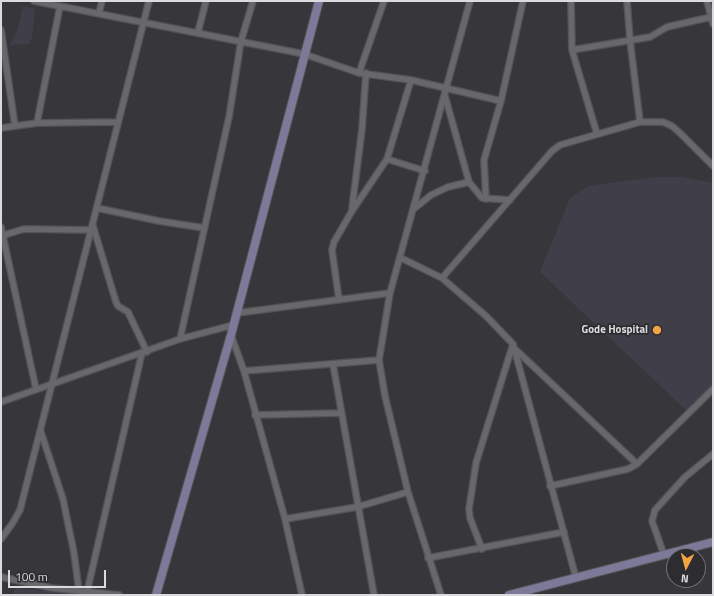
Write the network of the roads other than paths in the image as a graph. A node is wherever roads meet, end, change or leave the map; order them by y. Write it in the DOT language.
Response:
graph roads {
  1 [pos="34,1"];
  2 [pos="102,1"];
  3 [pos="149,1"];
  4 [pos="206,1"];
  5 [pos="253,1"];
  6 [pos="319,1"];
  7 [pos="384,1"];
  8 [pos="470,1"];
  9 [pos="523,1"];
  10 [pos="571,1"];
  11 [pos="627,1"];
  12 [pos="709,2"];
  13 [pos="60,6"];
  14 [pos="99,13"];
  15 [pos="711,17"];
  16 [pos="143,22"];
  17 [pos="713,24"];
  18 [pos="1,30"];
  19 [pos="198,32"];
  20 [pos="630,40"];
  21 [pos="241,41"];
  22 [pos="572,50"];
  23 [pos="304,54"];
  24 [pos="359,73"];
  25 [pos="366,73"];
  26 [pos="411,80"];
  27 [pos="447,87"];
  28 [pos="444,96"];
  29 [pos="501,101"];
  30 [pos="117,122"];
  31 [pos="640,122"];
  32 [pos="37,123"];
  33 [pos="15,126"];
  34 [pos="1,128"];
  35 [pos="597,134"];
  36 [pos="387,159"];
  37 [pos="713,166"];
  38 [pos="425,171"];
  39 [pos="469,182"];
  40 [pos="486,199"];
  41 [pos="510,200"];
  42 [pos="97,208"];
  43 [pos="415,208"];
  44 [pos="352,211"];
  45 [pos="1,227"];
  46 [pos="92,227"];
  47 [pos="204,228"];
  48 [pos="2,236"];
  49 [pos="401,258"];
  50 [pos="442,278"];
  51 [pos="390,293"];
  52 [pos="339,300"];
  53 [pos="237,313"];
  54 [pos="233,324"];
  55 [pos="231,335"];
  56 [pos="180,339"];
  57 [pos="513,344"];
  58 [pos="516,350"];
  59 [pos="144,353"];
  60 [pos="379,360"];
  61 [pos="333,364"];
  62 [pos="244,371"];
  63 [pos="50,384"];
  64 [pos="36,389"];
  65 [pos="713,389"];
  66 [pos="1,402"];
  67 [pos="340,413"];
  68 [pos="255,415"];
  69 [pos="40,432"];
  70 [pos="713,454"];
  71 [pos="637,464"];
  72 [pos="550,486"];
  73 [pos="408,492"];
  74 [pos="357,506"];
  75 [pos="285,519"];
  76 [pos="564,532"];
  77 [pos="1,539"];
  78 [pos="713,542"];
  79 [pos="482,549"];
  80 [pos="664,555"];
  81 [pos="428,558"];
  82 [pos="1,577"];
  83 [pos="576,578"];
  84 [pos="79,591"];
  85 [pos="87,592"];
  86 [pos="521,592"];
  87 [pos="119,595"];
  88 [pos="156,595"];
  89 [pos="302,595"];
  90 [pos="374,595"];
  91 [pos="441,595"];
  92 [pos="509,595"];
  93 [pos="531,595"];
  1 -- 13 [label="street"];
  2 -- 14 [label="street"];
  3 -- 16 [label="street"];
  4 -- 19 [label="street"];
  5 -- 21 [label="street"];
  6 -- 23 [label="street"];
  7 -- 24 [label="street"];
  8 -- 27 [label="street"];
  9 -- 29 [label="street"];
  10 -- 22 [label="street"];
  11 -- 20 [label="street"];
  12 -- 15 [label="street"];
  13 -- 14 [label="street"];
  13 -- 32 [label="street"];
  14 -- 16 [label="street"];
  15 -- 17 [label="street"];
  15 -- 20 [label="street"];
  16 -- 19 [label="street"];
  16 -- 30 [label="street"];
  18 -- 33 [label="street"];
  19 -- 21 [label="street"];
  20 -- 22 [label="street"];
  20 -- 31 [label="street"];
  21 -- 23 [label="street"];
  21 -- 47 [label="street"];
  22 -- 35 [label="street"];
  23 -- 24 [label="street"];
  23 -- 53 [label="street"];
  24 -- 25 [label="street"];
  25 -- 26 [label="street"];
  25 -- 44 [label="street"];
  26 -- 27 [label="street"];
  26 -- 36 [label="street"];
  27 -- 28 [label="street"];
  27 -- 29 [label="street"];
  28 -- 38 [label="street"];
  28 -- 39 [label="street"];
  29 -- 40 [label="street"];
  30 -- 32 [label="street"];
  30 -- 42 [label="street"];
  31 -- 35 [label="street"];
  31 -- 37 [label="street"];
  32 -- 33 [label="street"];
  33 -- 34 [label="street"];
  35 -- 41 [label="street"];
  36 -- 38 [label="street"];
  36 -- 44 [label="street"];
  38 -- 43 [label="street"];
  39 -- 40 [label="street"];
  39 -- 43 [label="street"];
  40 -- 41 [label="street"];
  41 -- 50 [label="street"];
  42 -- 46 [label="street"];
  42 -- 47 [label="street"];
  43 -- 49 [label="street"];
  44 -- 52 [label="street"];
  45 -- 48 [label="street"];
  46 -- 48 [label="street"];
  46 -- 59 [label="street"];
  46 -- 63 [label="street"];
  47 -- 56 [label="street"];
  48 -- 64 [label="street"];
  49 -- 50 [label="street"];
  49 -- 51 [label="street"];
  50 -- 57 [label="street"];
  51 -- 52 [label="street"];
  51 -- 60 [label="street"];
  52 -- 53 [label="street"];
  53 -- 54 [label="street"];
  54 -- 55 [label="street"];
  54 -- 56 [label="street"];
  55 -- 62 [label="street"];
  55 -- 88 [label="street"];
  56 -- 59 [label="street"];
  57 -- 58 [label="street"];
  57 -- 79 [label="street"];
  58 -- 71 [label="street"];
  58 -- 72 [label="street"];
  59 -- 63 [label="street"];
  59 -- 85 [label="street"];
  60 -- 61 [label="street"];
  60 -- 73 [label="street"];
  61 -- 62 [label="street"];
  61 -- 67 [label="street"];
  62 -- 68 [label="street"];
  63 -- 64 [label="street"];
  63 -- 69 [label="street"];
  64 -- 66 [label="street"];
  65 -- 71 [label="street"];
  67 -- 68 [label="street"];
  67 -- 74 [label="street"];
  68 -- 75 [label="street"];
  69 -- 77 [label="street"];
  69 -- 84 [label="street"];
  70 -- 80 [label="street"];
  71 -- 72 [label="street"];
  72 -- 76 [label="street"];
  73 -- 74 [label="street"];
  73 -- 81 [label="street"];
  74 -- 75 [label="street"];
  74 -- 90 [label="street"];
  75 -- 89 [label="street"];
  76 -- 79 [label="street"];
  76 -- 83 [label="street"];
  78 -- 80 [label="street"];
  79 -- 81 [label="street"];
  80 -- 83 [label="street"];
  81 -- 91 [label="street"];
  82 -- 84 [label="street"];
  83 -- 86 [label="street"];
  84 -- 85 [label="street"];
  85 -- 87 [label="street"];
  86 -- 92 [label="street"];
  86 -- 93 [label="street"];
}
